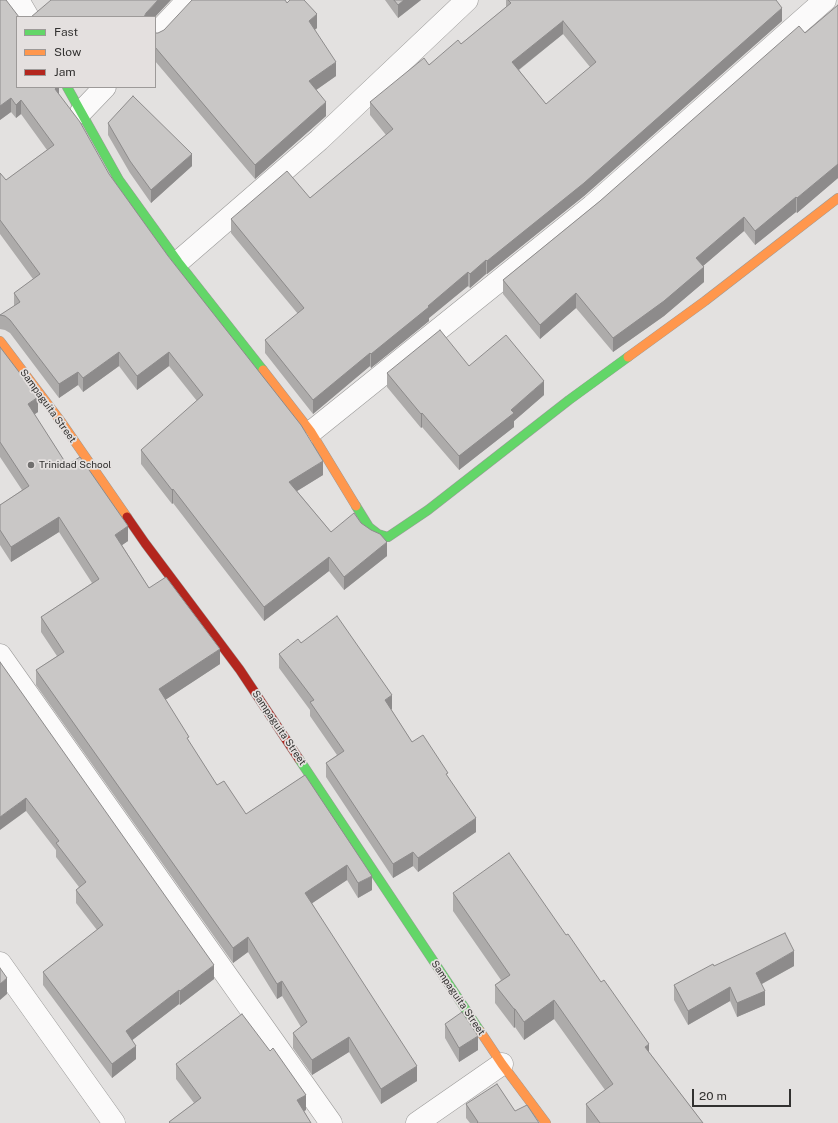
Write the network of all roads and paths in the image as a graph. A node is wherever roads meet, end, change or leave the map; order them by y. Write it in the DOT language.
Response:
graph roads {
  1 [pos="18,0"];
  2 [pos="188,0"];
  3 [pos="467,0"];
  4 [pos="824,0"];
  5 [pos="27,16"];
  6 [pos="156,34"];
  7 [pos="68,88"];
  8 [pos="104,88"];
  9 [pos="81,112"];
  10 [pos="838,198"];
  11 [pos="178,262"];
  12 [pos="0,341"];
  13 [pos="311,432"];
  14 [pos="0,655"];
  15 [pos="0,963"];
  16 [pos="502,1064"];
  17 [pos="114,1123"];
  18 [pos="331,1123"];
  19 [pos="417,1123"];
  20 [pos="546,1123"];
  1 -- 5 [label="street"];
  2 -- 6 [label="street"];
  3 -- 11 [label="street"];
  4 -- 13 [label="street"];
  7 -- 9 [label="street"];
  8 -- 9 [label="street"];
  9 -- 11 [label="street"];
  10 -- 13 [label="street"];
  11 -- 13 [label="street"];
  12 -- 16 [label="street, Sampaguita Street"];
  14 -- 18 [label="street"];
  15 -- 17 [label="street"];
  16 -- 19 [label="street"];
  16 -- 20 [label="street, Sampaguita Street"];
}
